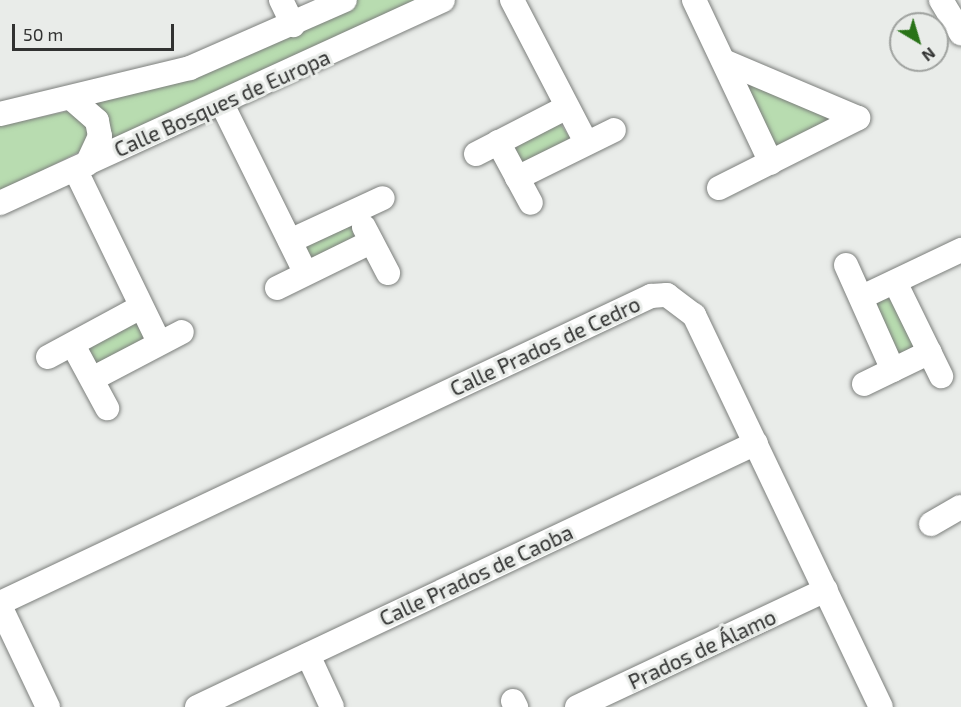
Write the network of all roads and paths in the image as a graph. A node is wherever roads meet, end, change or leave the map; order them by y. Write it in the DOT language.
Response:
graph roads {
  1 [pos="281,0"];
  2 [pos="345,0"];
  3 [pos="442,0"];
  4 [pos="512,0"];
  5 [pos="694,0"];
  6 [pos="941,0"];
  7 [pos="293,25"];
  8 [pos="961,33"];
  9 [pos="724,61"];
  10 [pos="72,99"];
  11 [pos="222,104"];
  12 [pos="567,107"];
  13 [pos="0,114"];
  14 [pos="614,130"];
  15 [pos="498,142"];
  16 [pos="586,142"];
  17 [pos="476,154"];
  18 [pos="771,163"];
  19 [pos="81,166"];
  20 [pos="517,178"];
  21 [pos="719,188"];
  22 [pos="383,198"];
  23 [pos="0,203"];
  24 [pos="531,203"];
  25 [pos="356,210"];
  26 [pos="290,241"];
  27 [pos="371,242"];
  28 [pos="961,250"];
  29 [pos="846,265"];
  30 [pos="305,272"];
  31 [pos="388,273"];
  32 [pos="895,282"];
  33 [pos="277,288"];
  34 [pos="862,297"];
  35 [pos="139,308"];
  36 [pos="182,332"];
  37 [pos="159,342"];
  38 [pos="73,345"];
  39 [pos="930,352"];
  40 [pos="48,357"];
  41 [pos="893,370"];
  42 [pos="941,376"];
  43 [pos="94,378"];
  44 [pos="864,384"];
  45 [pos="107,408"];
  46 [pos="756,443"];
  47 [pos="961,507"];
  48 [pos="931,524"];
  49 [pos="826,590"];
  50 [pos="0,604"];
  51 [pos="308,655"];
  52 [pos="48,707"];
  53 [pos="197,707"];
  54 [pos="332,707"];
  55 [pos="577,707"];
  56 [pos="881,707"];
  1 -- 7 [label="street"];
  2 -- 7 [label="street, Calle Bosques de Europa"];
  3 -- 11 [label="street, Calle Bosques de Europa"];
  4 -- 12 [label="street"];
  5 -- 9 [label="street"];
  6 -- 8 [label="street"];
  7 -- 10 [label="street, Calle Bosques de Europa"];
  9 -- 18 [label="street"];
  9 -- 18 [label="street"];
  10 -- 13 [label="street, Calle Bosques de Europa"];
  10 -- 19 [label="street"];
  11 -- 19 [label="street, Calle Bosques de Europa"];
  11 -- 26 [label="street"];
  12 -- 15 [label="street"];
  12 -- 16 [label="street"];
  14 -- 16 [label="street"];
  15 -- 17 [label="street"];
  15 -- 20 [label="street"];
  16 -- 20 [label="street"];
  18 -- 21 [label="street"];
  19 -- 23 [label="street, Calle Bosques de Europa"];
  19 -- 35 [label="street"];
  20 -- 24 [label="street"];
  22 -- 25 [label="street"];
  25 -- 26 [label="street"];
  25 -- 27 [label="street"];
  26 -- 30 [label="street"];
  27 -- 30 [label="street"];
  27 -- 31 [label="street"];
  28 -- 32 [label="street"];
  29 -- 34 [label="street"];
  30 -- 33 [label="street"];
  32 -- 34 [label="street"];
  32 -- 39 [label="street"];
  34 -- 41 [label="street"];
  35 -- 37 [label="street"];
  35 -- 38 [label="street"];
  36 -- 37 [label="street"];
  37 -- 43 [label="street"];
  38 -- 40 [label="street"];
  38 -- 43 [label="street"];
  39 -- 41 [label="street"];
  39 -- 42 [label="street"];
  41 -- 44 [label="street"];
  43 -- 45 [label="street"];
  46 -- 49 [label="street, Calle Prados de Cedro"];
  46 -- 50 [label="street, Calle Prados de Cedro"];
  46 -- 51 [label="street, Calle Prados de Caoba"];
  47 -- 48 [label="street"];
  49 -- 55 [label="street, Prados de Álamo"];
  49 -- 56 [label="street, Calle Prados de Cedro"];
  50 -- 52 [label="street"];
  51 -- 53 [label="street, Calle Prados de Caoba"];
  51 -- 54 [label="street"];
}
